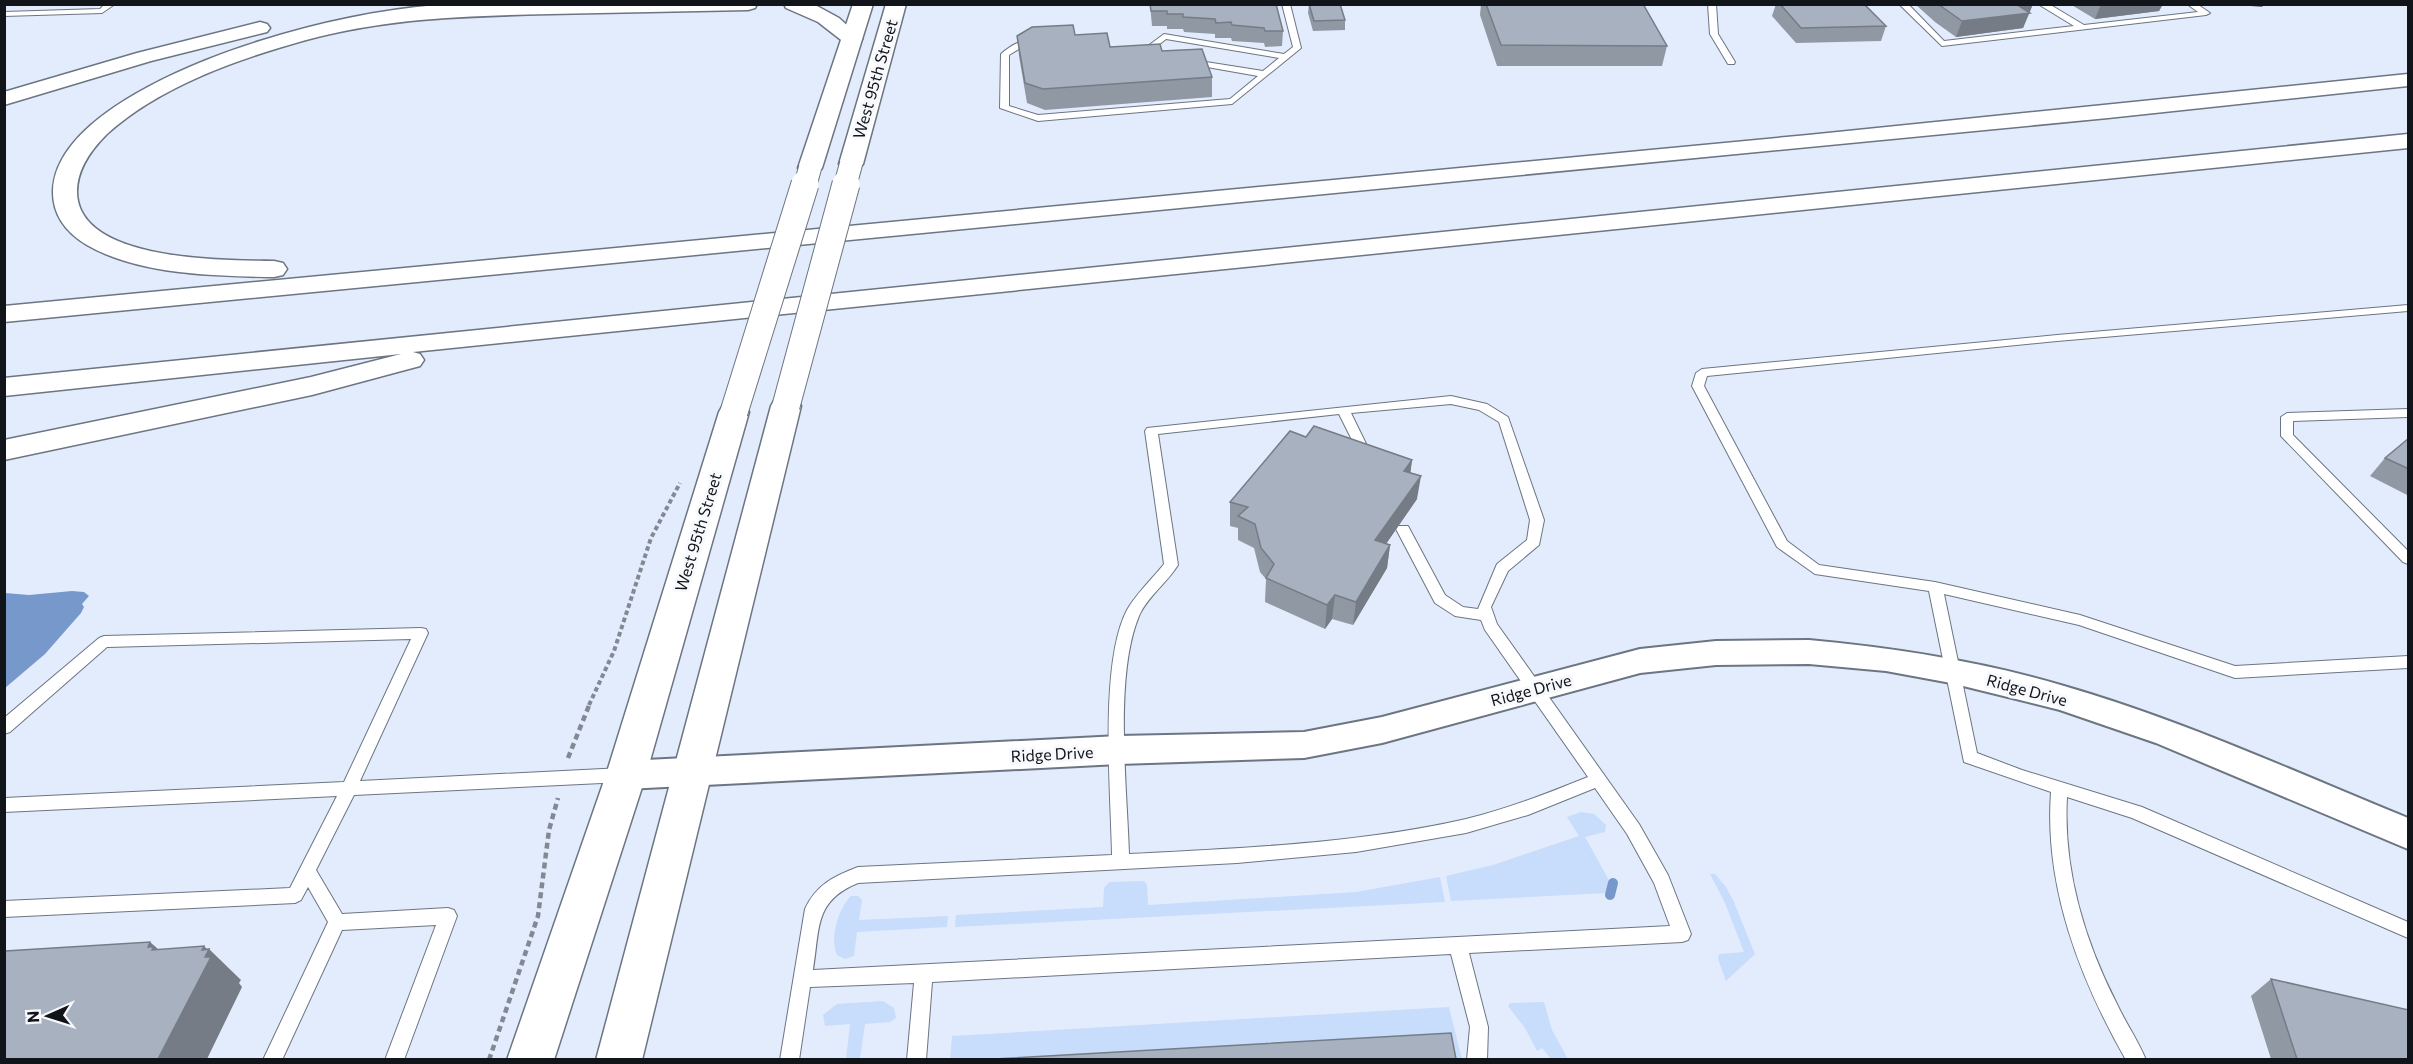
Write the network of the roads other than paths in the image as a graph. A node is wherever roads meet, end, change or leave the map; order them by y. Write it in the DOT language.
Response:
graph roads {
  1 [pos="111,4"];
  2 [pos="416,4"];
  3 [pos="748,4"];
  4 [pos="793,4"];
  5 [pos="863,4"];
  6 [pos="896,4"];
  7 [pos="1286,4"];
  8 [pos="1712,4"];
  9 [pos="1902,4"];
  10 [pos="2042,4"];
  11 [pos="2191,4"];
  12 [pos="2244,4"];
  13 [pos="2261,4"];
  14 [pos="4,14"];
  15 [pos="2082,27"];
  16 [pos="852,39"];
  17 [pos="1045,41"];
  18 [pos="1200,42"];
  19 [pos="1133,50"];
  20 [pos="1286,57"];
  21 [pos="1731,62"];
  22 [pos="1264,74"];
  23 [pos="2409,80"];
  24 [pos="4,99"];
  25 [pos="2409,141"];
  26 [pos="2326,150"];
  27 [pos="2409,151"];
  28 [pos="415,273"];
  29 [pos="2409,308"];
  30 [pos="4,314"];
  31 [pos="516,333"];
  32 [pos="4,387"];
  33 [pos="1343,410"];
  34 [pos="2409,413"];
  35 [pos="4,450"];
  36 [pos="1372,469"];
  37 [pos="1403,529"];
  38 [pos="2409,559"];
  39 [pos="1935,587"];
  40 [pos="1487,616"];
  41 [pos="2409,662"];
  42 [pos="1951,670"];
  43 [pos="1534,688"];
  44 [pos="4,728"];
  45 [pos="1119,750"];
  46 [pos="694,772"];
  47 [pos="626,775"];
  48 [pos="1598,780"];
  49 [pos="349,788"];
  50 [pos="2058,788"];
  51 [pos="4,805"];
  52 [pos="2409,834"];
  53 [pos="1120,861"];
  54 [pos="308,872"];
  55 [pos="4,909"];
  56 [pos="337,921"];
  57 [pos="2409,930"];
  58 [pos="1458,946"];
  59 [pos="924,974"];
  60 [pos="802,979"];
  61 [pos="272,1059"];
  62 [pos="394,1059"];
  63 [pos="530,1059"];
  64 [pos="619,1059"];
  65 [pos="789,1059"];
  66 [pos="916,1059"];
  67 [pos="1477,1059"];
  68 [pos="2137,1059"];
  1 -- 14 [label="lane"];
  2 -- 24 [label="main road"];
  3 -- 28 [label="main road"];
  4 -- 16 [label="main road"];
  5 -- 16 [label="main road, West 95th Street"];
  6 -- 46 [label="main road, West 95th Street, bridge"];
  7 -- 20 [label="lane"];
  8 -- 21 [label="lane"];
  9 -- 15 [label="lane"];
  10 -- 15 [label="lane"];
  11 -- 15 [label="lane"];
  12 -- 13 [label="lane"];
  16 -- 47 [label="main road, West 95th Street, bridge"];
  17 -- 22 [label="lane"];
  18 -- 19 [label="lane"];
  18 -- 20 [label="lane"];
  18 -- 22 [label="lane"];
  20 -- 22 [label="lane"];
  23 -- 28 [label="main road"];
  25 -- 26 [label="main road"];
  26 -- 27 [label="main road"];
  26 -- 31 [label="main road"];
  28 -- 30 [label="main road"];
  29 -- 39 [label="lane"];
  31 -- 32 [label="main road"];
  31 -- 35 [label="main road"];
  33 -- 36 [label="lane"];
  33 -- 40 [label="lane"];
  33 -- 45 [label="lane"];
  34 -- 38 [label="lane"];
  37 -- 40 [label="lane"];
  39 -- 41 [label="lane"];
  39 -- 42 [label="lane"];
  40 -- 43 [label="lane"];
  42 -- 43 [label="street, Ridge Drive"];
  42 -- 50 [label="lane"];
  42 -- 52 [label="street, Ridge Drive"];
  43 -- 45 [label="street, Ridge Drive"];
  43 -- 48 [label="lane"];
  44 -- 49 [label="lane"];
  45 -- 46 [label="street, Ridge Drive"];
  45 -- 53 [label="lane"];
  46 -- 47 [label="street, Ridge Drive"];
  46 -- 64 [label="main road, West 95th Street"];
  47 -- 49 [label="lane"];
  47 -- 63 [label="main road, West 95th Street"];
  48 -- 53 [label="lane"];
  48 -- 58 [label="lane"];
  49 -- 51 [label="lane"];
  49 -- 54 [label="lane"];
  50 -- 57 [label="lane"];
  50 -- 68 [label="lane"];
  53 -- 60 [label="lane"];
  54 -- 55 [label="lane"];
  54 -- 56 [label="lane"];
  56 -- 61 [label="lane"];
  56 -- 62 [label="lane"];
  58 -- 59 [label="lane"];
  58 -- 67 [label="lane"];
  59 -- 60 [label="lane"];
  59 -- 66 [label="lane"];
  60 -- 65 [label="lane"];
}
